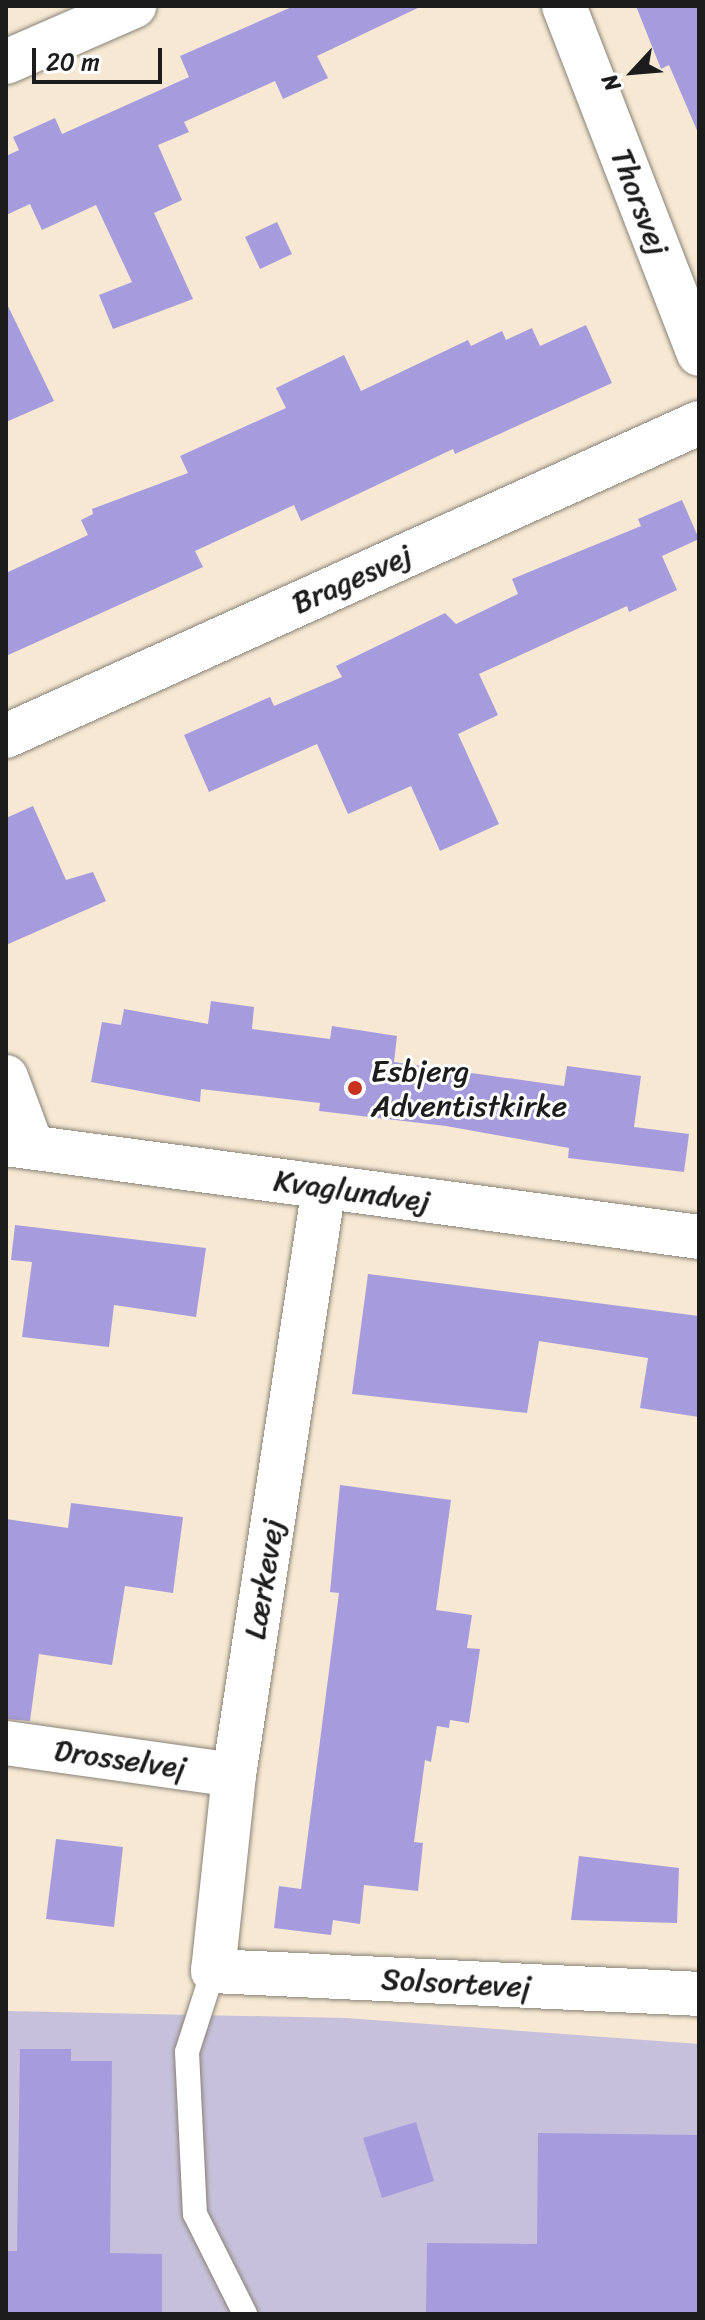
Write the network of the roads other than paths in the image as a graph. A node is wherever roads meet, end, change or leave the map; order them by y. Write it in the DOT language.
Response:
graph roads {
  1 [pos="134,6"];
  2 [pos="564,6"];
  3 [pos="6,62"];
  4 [pos="699,354"];
  5 [pos="699,423"];
  6 [pos="6,736"];
  7 [pos="6,1077"];
  8 [pos="19,1146"];
  9 [pos="324,1187"];
  10 [pos="699,1237"];
  11 [pos="6,1743"];
  12 [pos="234,1775"];
  13 [pos="213,1971"];
  14 [pos="699,1994"];
  15 [pos="245,2314"];
  1 -- 3 [label="street"];
  2 -- 4 [label="street, Thorsvej"];
  5 -- 6 [label="street, Bragesvej"];
  7 -- 8 [label="street"];
  8 -- 9 [label="street, Kvaglundvej"];
  9 -- 10 [label="street, Kvaglundvej"];
  9 -- 12 [label="street, Lærkevej"];
  11 -- 12 [label="street, Drosselvej"];
  12 -- 13 [label="street, Lærkevej"];
  13 -- 14 [label="street, Solsortevej"];
  13 -- 15 [label="lane"];
}
